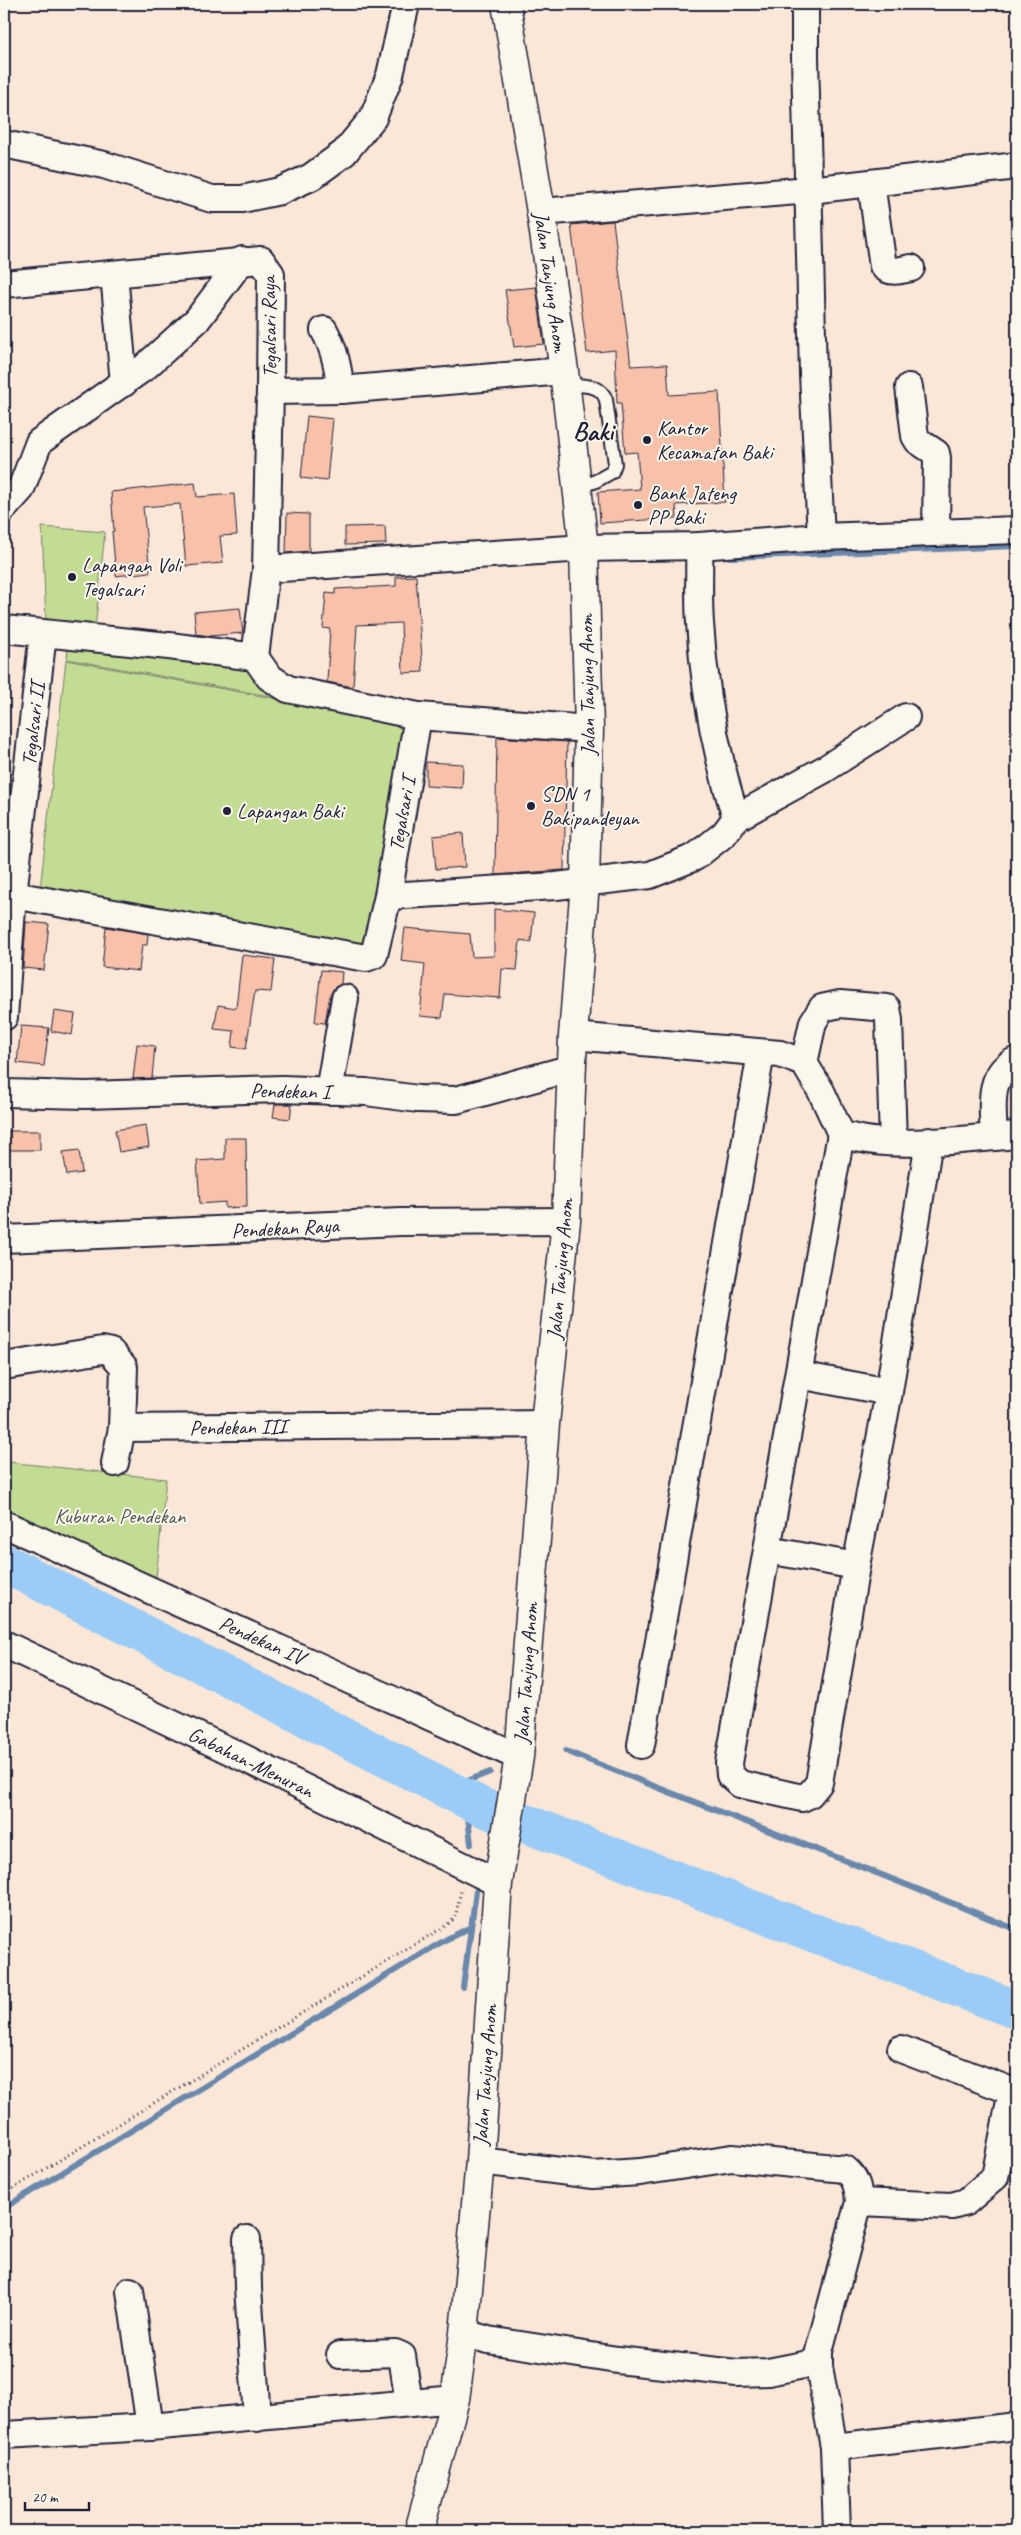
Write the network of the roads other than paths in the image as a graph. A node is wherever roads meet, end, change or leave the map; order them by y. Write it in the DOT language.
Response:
graph roads {
  1 [pos="406,4"];
  2 [pos="506,4"];
  3 [pos="806,4"];
  4 [pos="4,144"];
  5 [pos="1017,166"];
  6 [pos="871,183"];
  7 [pos="810,190"];
  8 [pos="541,212"];
  9 [pos="242,260"];
  10 [pos="912,268"];
  11 [pos="114,274"];
  12 [pos="4,284"];
  13 [pos="324,330"];
  14 [pos="565,378"];
  15 [pos="124,383"];
  16 [pos="909,387"];
  17 [pos="341,390"];
  18 [pos="270,391"];
  19 [pos="577,486"];
  20 [pos="4,508"];
  21 [pos="1017,530"];
  22 [pos="936,533"];
  23 [pos="821,537"];
  24 [pos="699,546"];
  25 [pos="584,548"];
  26 [pos="266,569"];
  27 [pos="4,629"];
  28 [pos="43,634"];
  29 [pos="255,657"];
  30 [pos="418,716"];
  31 [pos="906,717"];
  32 [pos="589,729"];
  33 [pos="13,812"];
  34 [pos="736,818"];
  35 [pos="585,883"];
  36 [pos="13,895"];
  37 [pos="388,896"];
  38 [pos="345,998"];
  39 [pos="4,1016"];
  40 [pos="572,1036"];
  41 [pos="761,1052"];
  42 [pos="1017,1060"];
  43 [pos="804,1063"];
  44 [pos="572,1068"];
  45 [pos="329,1091"];
  46 [pos="4,1093"];
  47 [pos="841,1134"];
  48 [pos="1006,1136"];
  49 [pos="893,1141"];
  50 [pos="929,1141"];
  51 [pos="566,1221"];
  52 [pos="4,1239"];
  53 [pos="4,1366"];
  54 [pos="799,1375"];
  55 [pos="889,1392"];
  56 [pos="545,1424"];
  57 [pos="122,1428"];
  58 [pos="115,1464"];
  59 [pos="4,1524"];
  60 [pos="768,1550"];
  61 [pos="856,1566"];
  62 [pos="4,1644"];
  63 [pos="641,1745"];
  64 [pos="518,1768"];
  65 [pos="498,1883"];
  66 [pos="901,2049"];
  67 [pos="1015,2092"];
  68 [pos="480,2161"];
  69 [pos="859,2202"];
  70 [pos="247,2239"];
  71 [pos="130,2291"];
  72 [pos="464,2333"];
  73 [pos="340,2355"];
  74 [pos="819,2362"];
  75 [pos="455,2399"];
  76 [pos="409,2403"];
  77 [pos="257,2418"];
  78 [pos="1017,2426"];
  79 [pos="150,2427"];
  80 [pos="4,2435"];
  81 [pos="834,2447"];
  82 [pos="419,2531"];
  83 [pos="838,2531"];
  1 -- 4 [label="street"];
  2 -- 8 [label="main road, Jalan Tanjung Anom"];
  3 -- 7 [label="street"];
  5 -- 6 [label="street"];
  6 -- 7 [label="street"];
  6 -- 10 [label="street"];
  7 -- 8 [label="street"];
  7 -- 23 [label="street"];
  8 -- 14 [label="main road, Jalan Tanjung Anom"];
  9 -- 11 [label="street, Tegalsari Raya"];
  9 -- 15 [label="street"];
  9 -- 18 [label="street, Tegalsari Raya"];
  11 -- 12 [label="street, Tegalsari Raya"];
  11 -- 15 [label="street"];
  13 -- 17 [label="street"];
  14 -- 17 [label="street, Tegalsari Raya"];
  14 -- 19 [label="main road, Jalan Tanjung Anom"];
  14 -- 19 [label="lane"];
  15 -- 20 [label="street"];
  16 -- 22 [label="street"];
  17 -- 18 [label="street, Tegalsari Raya"];
  18 -- 26 [label="street"];
  19 -- 25 [label="main road, Jalan Tanjung Anom"];
  21 -- 22 [label="street"];
  22 -- 23 [label="street"];
  23 -- 24 [label="street"];
  24 -- 25 [label="street"];
  24 -- 34 [label="street"];
  25 -- 26 [label="street"];
  25 -- 32 [label="main road, Jalan Tanjung Anom"];
  26 -- 29 [label="street"];
  27 -- 28 [label="street"];
  28 -- 29 [label="street"];
  28 -- 33 [label="street, Tegalsari II"];
  29 -- 30 [label="street"];
  30 -- 32 [label="street"];
  30 -- 37 [label="street, Tegalsari I"];
  31 -- 34 [label="street"];
  32 -- 35 [label="main road, Jalan Tanjung Anom"];
  33 -- 36 [label="street, Tegalsari II"];
  34 -- 35 [label="street"];
  35 -- 37 [label="street"];
  35 -- 40 [label="main road, Jalan Tanjung Anom"];
  36 -- 37 [label="street, Tegalsari I"];
  36 -- 39 [label="street, Tegalsari II"];
  38 -- 45 [label="street"];
  40 -- 41 [label="street"];
  40 -- 44 [label="main road, Jalan Tanjung Anom"];
  41 -- 43 [label="street"];
  41 -- 63 [label="street"];
  42 -- 48 [label="street"];
  43 -- 47 [label="street"];
  43 -- 49 [label="street"];
  44 -- 45 [label="street, Pendekan I"];
  44 -- 51 [label="main road, Jalan Tanjung Anom"];
  45 -- 46 [label="street, Pendekan I"];
  47 -- 49 [label="street"];
  47 -- 54 [label="street"];
  48 -- 50 [label="street"];
  49 -- 50 [label="street"];
  50 -- 55 [label="street"];
  51 -- 52 [label="street, Pendekan Raya"];
  51 -- 56 [label="main road, Jalan Tanjung Anom"];
  53 -- 57 [label="street"];
  54 -- 55 [label="street"];
  54 -- 60 [label="street"];
  55 -- 61 [label="street"];
  56 -- 57 [label="street, Pendekan III"];
  56 -- 64 [label="main road, Jalan Tanjung Anom"];
  57 -- 58 [label="street"];
  59 -- 64 [label="street, Pendekan IV"];
  60 -- 61 [label="street"];
  60 -- 61 [label="street"];
  62 -- 65 [label="street, Gabahan-Menuran"];
  64 -- 65 [label="main road, Jalan Tanjung Anom"];
  65 -- 68 [label="main road, Jalan Tanjung Anom"];
  66 -- 67 [label="street"];
  67 -- 69 [label="street"];
  68 -- 69 [label="street"];
  68 -- 72 [label="main road, Jalan Tanjung Anom"];
  69 -- 74 [label="street"];
  70 -- 77 [label="street"];
  71 -- 79 [label="street"];
  72 -- 74 [label="street"];
  72 -- 75 [label="main road, Jalan Tanjung Anom"];
  73 -- 76 [label="street"];
  74 -- 81 [label="street"];
  75 -- 76 [label="street"];
  75 -- 82 [label="main road, Jalan Tanjung Anom"];
  76 -- 77 [label="street"];
  77 -- 79 [label="street"];
  78 -- 81 [label="street"];
  79 -- 80 [label="street"];
  81 -- 83 [label="street"];
}
